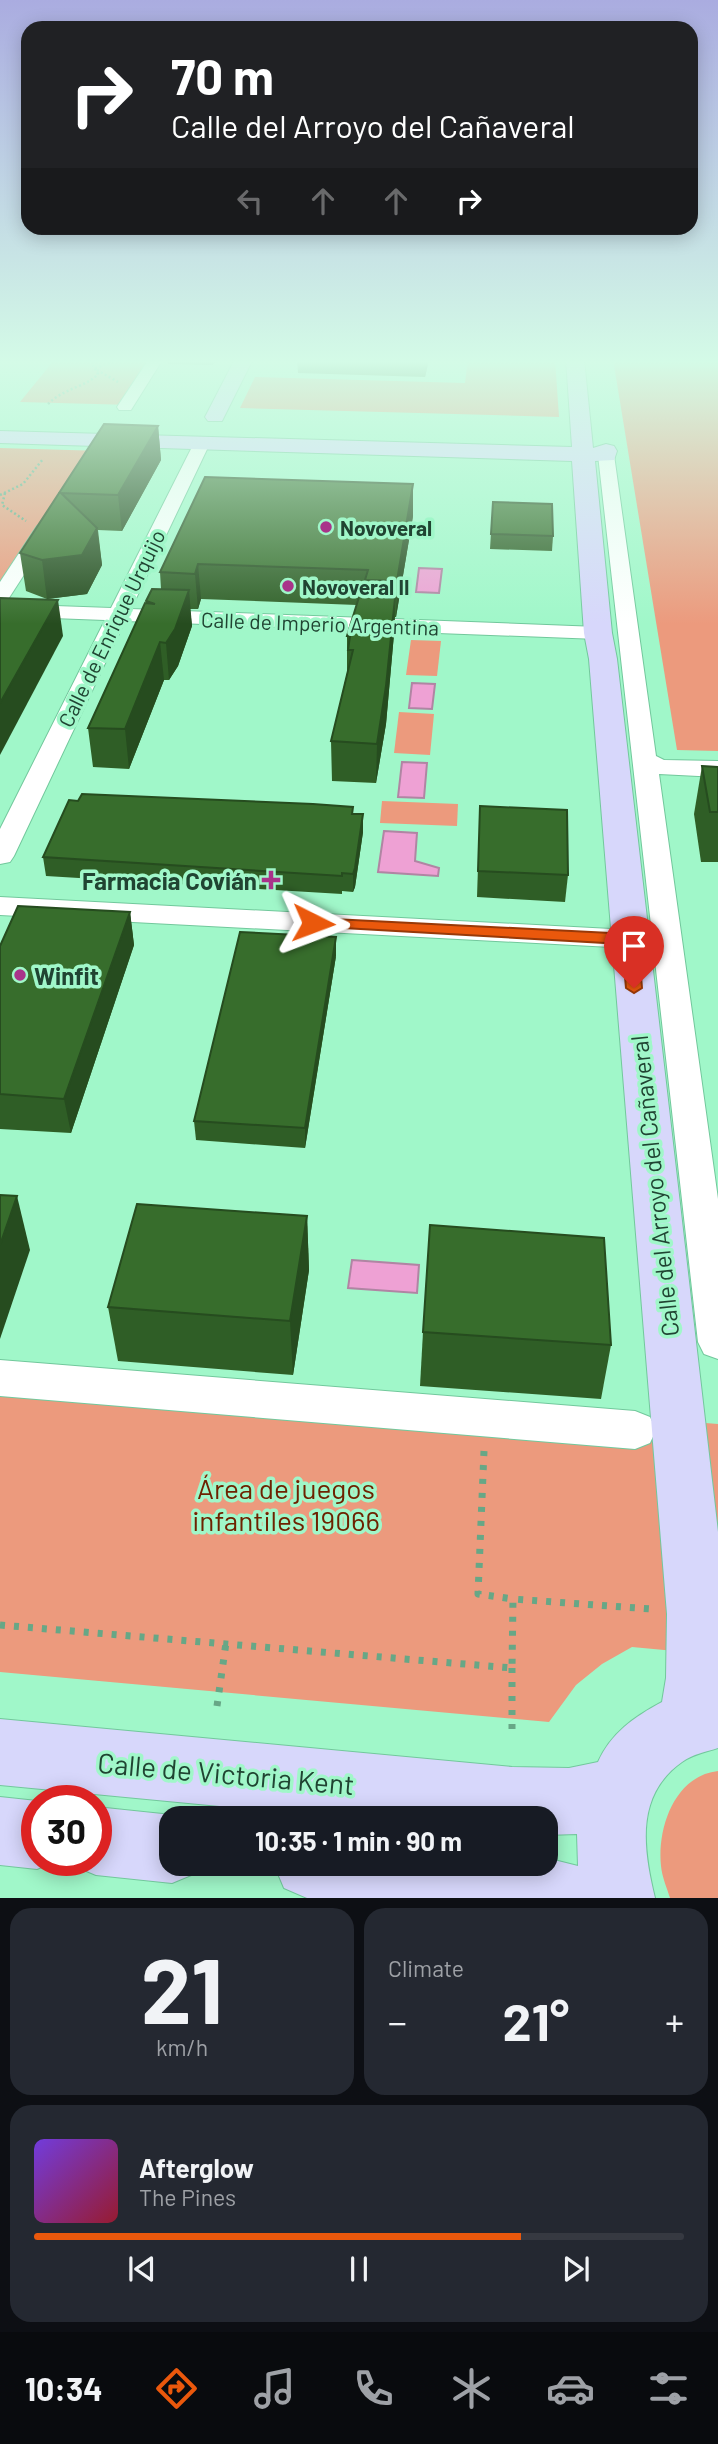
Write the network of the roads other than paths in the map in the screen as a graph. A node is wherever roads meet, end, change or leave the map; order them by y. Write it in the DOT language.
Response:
graph roads {
  1 [pos="200,448"];
  2 [pos="352,448"];
  3 [pos="593,448"];
  4 [pos="597,448"];
  5 [pos="595,455"];
  6 [pos="52,517"];
  7 [pos="0,597"];
  8 [pos="0,610"];
  9 [pos="117,615"];
  10 [pos="598,633"];
  11 [pos="718,769"];
  12 [pos="645,774"];
  13 [pos="718,786"];
  14 [pos="0,856"];
  15 [pos="0,906"];
  16 [pos="630,939"];
  17 [pos="712,1241"];
  18 [pos="718,1342"];
  19 [pos="0,1378"];
  20 [pos="635,1430"];
  21 [pos="704,1718"];
  22 [pos="0,1752"];
  23 [pos="618,1791"];
  24 [pos="0,1831"];
  25 [pos="21,1833"];
  26 [pos="112,1843"];
  27 [pos="159,1848"];
  28 [pos="424,1876"];
  29 [pos="571,1898"];
  30 [pos="620,1898"];
  1 -- 9 [label="street, Calle de Enrique Urquijo"];
  2 -- 5 [label="main road"];
  3 -- 5 [label="main road, Calle del Arroyo del Cañaveral"];
  4 -- 5 [label="main road"];
  5 -- 10 [label="main road, Calle del Arroyo del Cañaveral"];
  5 -- 12 [label="street, Calle del Arroyo del Cañaveral"];
  6 -- 7 [label="street"];
  8 -- 9 [label="street, Calle de Imperio Argentina"];
  9 -- 10 [label="street, Calle de Imperio Argentina"];
  9 -- 14 [label="street, Calle de Enrique Urquijo"];
  10 -- 16 [label="main road, Calle del Arroyo del Cañaveral"];
  11 -- 12 [label="street"];
  12 -- 13 [label="street"];
  12 -- 17 [label="street, Calle del Arroyo del Cañaveral"];
  15 -- 16 [label="street"];
  16 -- 21 [label="main road, Calle del Arroyo del Cañaveral"];
  17 -- 18 [label="street, Calle del Arroyo del Cañaveral"];
  19 -- 20 [label="street"];
  21 -- 23 [label="main road"];
  22 -- 23 [label="main road, Calle de Victoria Kent"];
  23 -- 30 [label="main road"];
  24 -- 25 [label="main road"];
  26 -- 27 [label="main road"];
  28 -- 29 [label="main road"];
}
